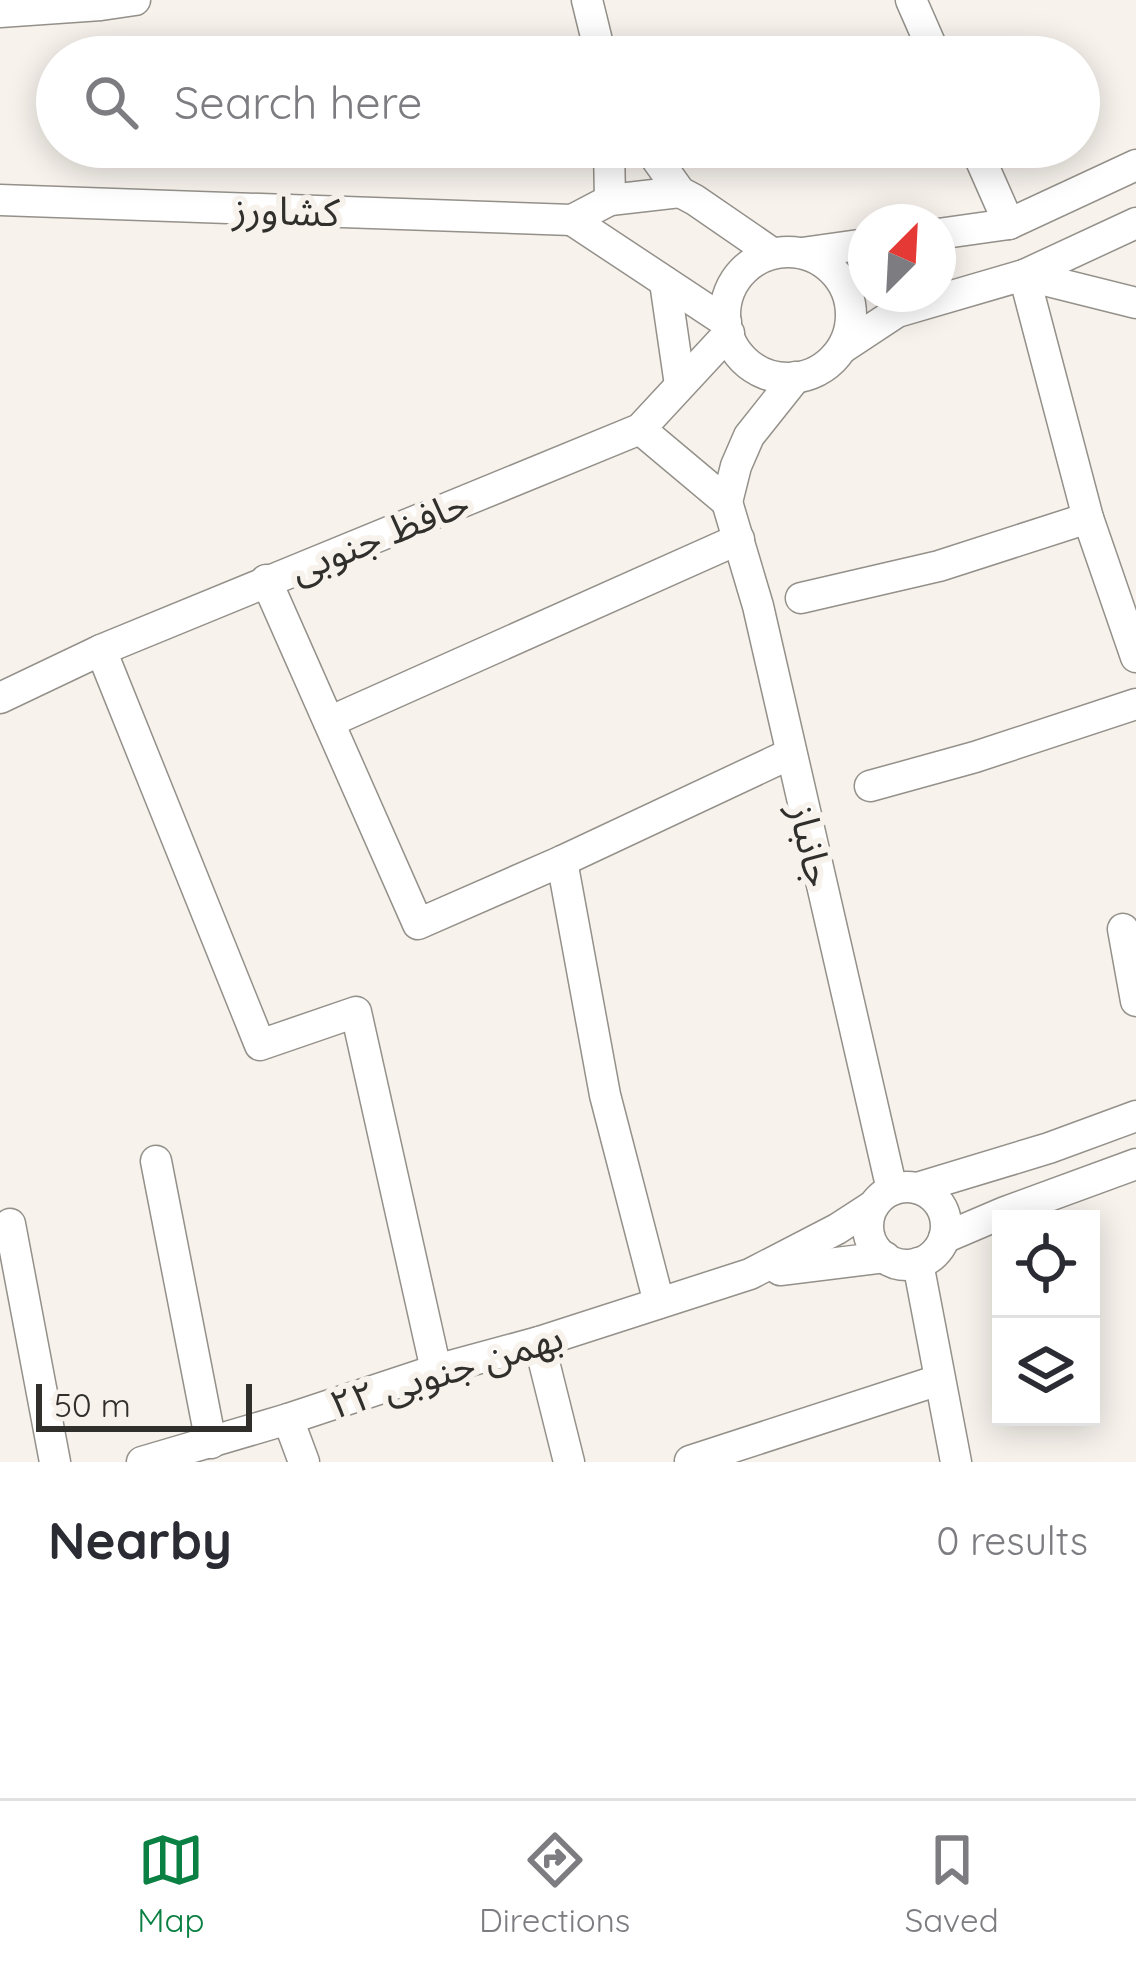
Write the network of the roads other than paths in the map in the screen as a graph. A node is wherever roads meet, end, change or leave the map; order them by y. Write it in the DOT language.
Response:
graph roads {
  1 [pos="135,0"];
  2 [pos="587,0"];
  3 [pos="911,0"];
  4 [pos="0,12"];
  5 [pos="596,36"];
  6 [pos="927,36"];
  7 [pos="1136,165"];
  8 [pos="609,168"];
  9 [pos="663,168"];
  10 [pos="985,168"];
  11 [pos="680,192"];
  12 [pos="0,200"];
  13 [pos="610,200"];
  14 [pos="572,220"];
  15 [pos="1136,223"];
  16 [pos="1010,224"];
  17 [pos="956,232"];
  18 [pos="848,246"];
  19 [pos="787,253"];
  20 [pos="1024,275"];
  21 [pos="665,282"];
  22 [pos="1136,303"];
  23 [pos="727,327"];
  24 [pos="844,346"];
  25 [pos="796,377"];
  26 [pos="680,385"];
  27 [pos="640,429"];
  28 [pos="727,502"];
  29 [pos="1088,518"];
  30 [pos="739,539"];
  31 [pos="266,580"];
  32 [pos="801,598"];
  33 [pos="100,650"];
  34 [pos="1136,657"];
  35 [pos="0,698"];
  36 [pos="1136,704"];
  37 [pos="329,722"];
  38 [pos="790,754"];
  39 [pos="870,786"];
  40 [pos="562,861"];
  41 [pos="1123,929"];
  42 [pos="1136,1001"];
  43 [pos="1136,1116"];
  44 [pos="156,1161"];
  45 [pos="1136,1164"];
  46 [pos="894,1194"];
  47 [pos="10,1224"];
  48 [pos="944,1238"];
  49 [pos="885,1257"];
  50 [pos="918,1263"];
  51 [pos="750,1274"];
  52 [pos="658,1303"];
  53 [pos="539,1342"];
  54 [pos="436,1370"];
  55 [pos="939,1380"];
  56 [pos="288,1419"];
  57 [pos="211,1443"];
  58 [pos="690,1461"];
  59 [pos="56,1462"];
  60 [pos="142,1462"];
  61 [pos="304,1462"];
  62 [pos="569,1462"];
  63 [pos="956,1462"];
  1 -- 4 [label="street"];
  2 -- 5 [label="street"];
  3 -- 6 [label="street"];
  7 -- 16 [label="street"];
  8 -- 13 [label="street"];
  9 -- 11 [label="street"];
  10 -- 16 [label="street"];
  11 -- 13 [label="street"];
  11 -- 19 [label="street"];
  12 -- 14 [label="street, کشاورز"];
  13 -- 14 [label="street"];
  14 -- 21 [label="street"];
  15 -- 20 [label="street"];
  16 -- 17 [label="street"];
  18 -- 19 [label="street"];
  19 -- 23 [label="street"];
  19 -- 24 [label="street"];
  20 -- 22 [label="street"];
  20 -- 24 [label="street"];
  20 -- 29 [label="street"];
  21 -- 23 [label="street"];
  21 -- 26 [label="street"];
  23 -- 25 [label="street"];
  23 -- 26 [label="street, حافظ جنوبی"];
  24 -- 25 [label="street"];
  25 -- 28 [label="street"];
  26 -- 27 [label="street, حافظ جنوبی"];
  27 -- 28 [label="street"];
  27 -- 31 [label="street, حافظ جنوبی"];
  28 -- 30 [label="street, جانباز"];
  29 -- 32 [label="street"];
  29 -- 34 [label="street"];
  30 -- 37 [label="street"];
  30 -- 38 [label="street, جانباز"];
  31 -- 33 [label="street, حافظ جنوبی"];
  31 -- 37 [label="street"];
  33 -- 35 [label="street, حافظ جنوبی"];
  33 -- 54 [label="street"];
  36 -- 39 [label="street"];
  37 -- 40 [label="street"];
  38 -- 40 [label="street"];
  38 -- 46 [label="street, جانباز"];
  40 -- 52 [label="street"];
  41 -- 42 [label="street"];
  43 -- 46 [label="street, ۲۲ بهمن جنوبی"];
  44 -- 57 [label="street"];
  45 -- 48 [label="street"];
  46 -- 48 [label="street"];
  46 -- 49 [label="street"];
  46 -- 51 [label="street, ۲۲ بهمن جنوبی"];
  47 -- 59 [label="street"];
  48 -- 50 [label="street"];
  49 -- 50 [label="street"];
  49 -- 51 [label="street, ۲۲ بهمن جنوبی"];
  50 -- 55 [label="street"];
  51 -- 52 [label="street, ۲۲ بهمن جنوبی"];
  52 -- 53 [label="street, ۲۲ بهمن جنوبی"];
  53 -- 54 [label="street, ۲۲ بهمن جنوبی"];
  53 -- 62 [label="street"];
  54 -- 56 [label="street, ۲۲ بهمن جنوبی"];
  55 -- 58 [label="street"];
  55 -- 63 [label="street"];
  56 -- 57 [label="street, ۲۲ بهمن جنوبی"];
  56 -- 61 [label="street"];
  57 -- 60 [label="street, ۲۲ بهمن جنوبی"];
}
